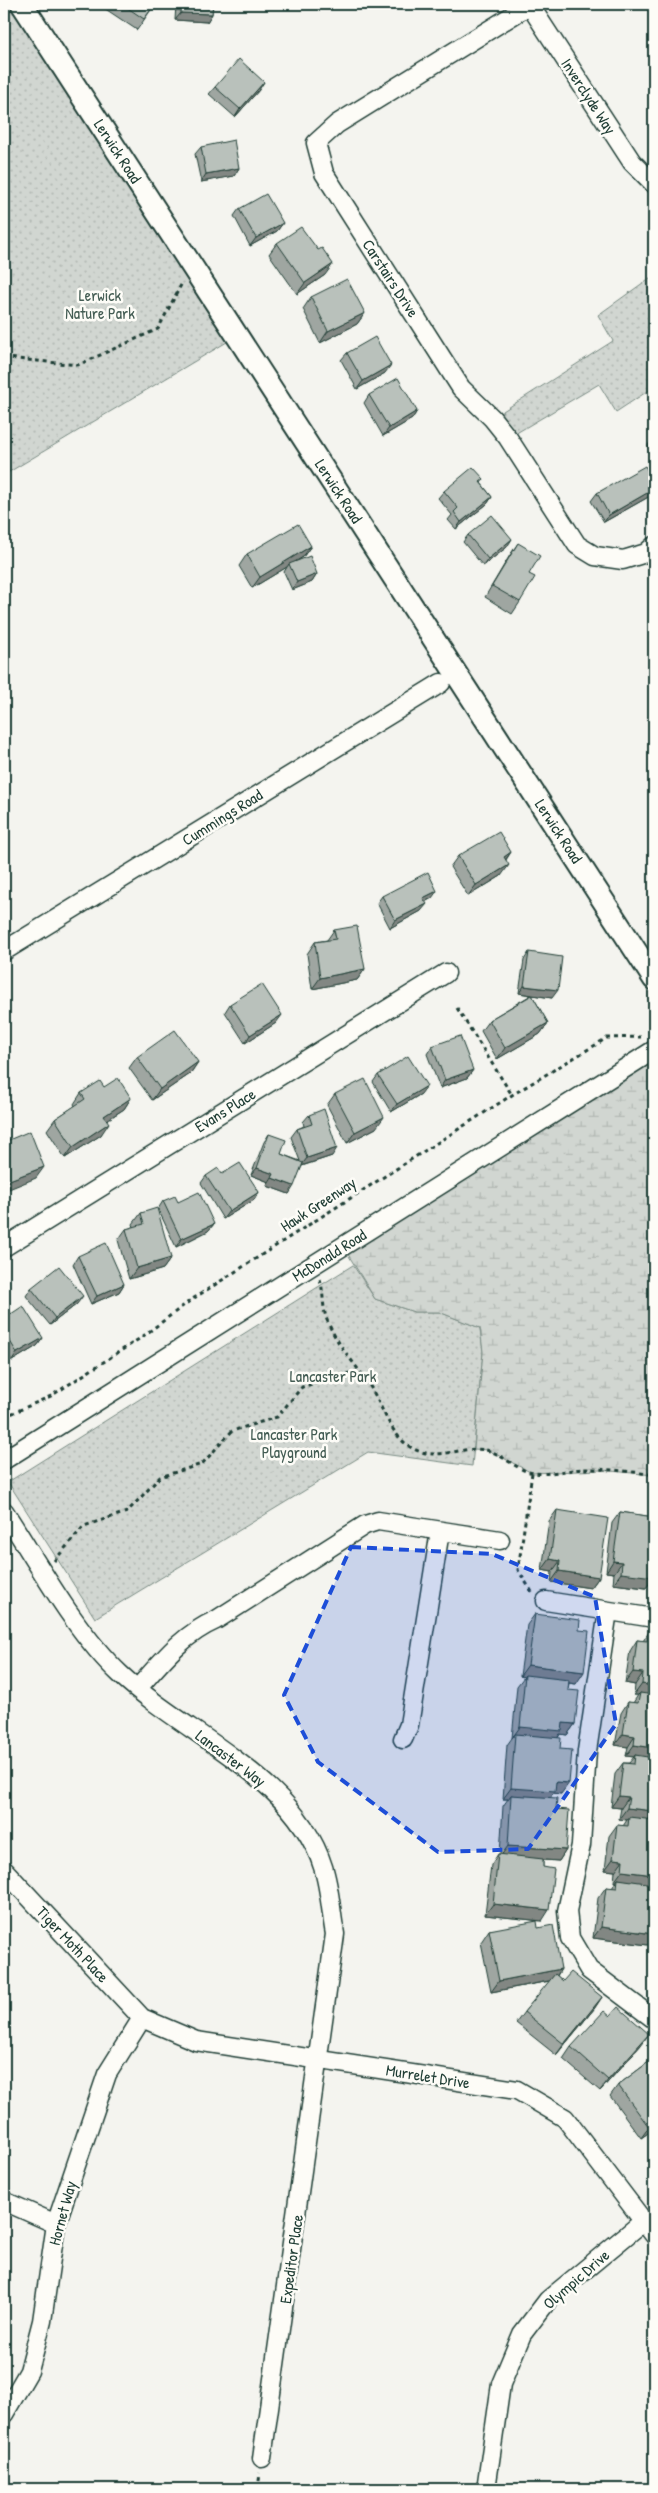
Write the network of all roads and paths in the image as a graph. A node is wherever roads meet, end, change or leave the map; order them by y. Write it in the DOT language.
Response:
graph roads {
  1 [pos="22,4"];
  2 [pos="530,4"];
  3 [pos="654,184"];
  4 [pos="191,265"];
  5 [pos="4,359"];
  6 [pos="654,546"];
  7 [pos="441,683"];
  8 [pos="4,951"];
  9 [pos="446,973"];
  10 [pos="654,979"];
  11 [pos="457,1008"];
  12 [pos="650,1043"];
  13 [pos="512,1095"];
  14 [pos="4,1246"];
  15 [pos="315,1264"];
  16 [pos="357,1370"];
  17 [pos="4,1418"];
  18 [pos="4,1460"];
  19 [pos="532,1473"];
  20 [pos="654,1475"];
  21 [pos="4,1511"];
  22 [pos="440,1530"];
  23 [pos="500,1540"];
  24 [pos="51,1563"];
  25 [pos="546,1601"];
  26 [pos="608,1611"];
  27 [pos="654,1618"];
  28 [pos="138,1688"];
  29 [pos="403,1739"];
  30 [pos="4,1870"];
  31 [pos="142,2018"];
  32 [pos="654,2019"];
  33 [pos="319,2059"];
  34 [pos="4,2201"];
  35 [pos="56,2224"];
  36 [pos="649,2228"];
  37 [pos="4,2414"];
  38 [pos="262,2458"];
  39 [pos="486,2489"];
  1 -- 4 [label="main road, Lerwick Road"];
  2 -- 3 [label="street, Inverclyde Way"];
  2 -- 6 [label="street, Carstairs Drive"];
  4 -- 5 [label="path"];
  4 -- 10 [label="main road, Lerwick Road"];
  7 -- 8 [label="street, Cummings Road"];
  9 -- 14 [label="street, Evans Place"];
  11 -- 13 [label="path"];
  12 -- 13 [label="path, Hawk Greenway"];
  12 -- 15 [label="street, McDonald Road"];
  13 -- 17 [label="path, Hawk Greenway"];
  15 -- 16 [label="path"];
  15 -- 18 [label="street, McDonald Road"];
  16 -- 19 [label="path"];
  16 -- 24 [label="path"];
  19 -- 20 [label="path"];
  19 -- 25 [label="path"];
  21 -- 28 [label="street, Lancaster Way"];
  22 -- 23 [label="street"];
  22 -- 28 [label="street"];
  22 -- 29 [label="street"];
  25 -- 26 [label="street"];
  26 -- 27 [label="street"];
  26 -- 32 [label="street"];
  28 -- 33 [label="street, Lancaster Way"];
  30 -- 31 [label="street, Tiger Moth Place"];
  31 -- 33 [label="street, Murrelet Drive"];
  31 -- 35 [label="street, Hornet Way"];
  33 -- 36 [label="street, Murrelet Drive"];
  33 -- 38 [label="street, Expeditor Place"];
  34 -- 35 [label="street"];
  35 -- 37 [label="street, Hornet Way"];
  36 -- 39 [label="street, Olympic Drive"];
}
